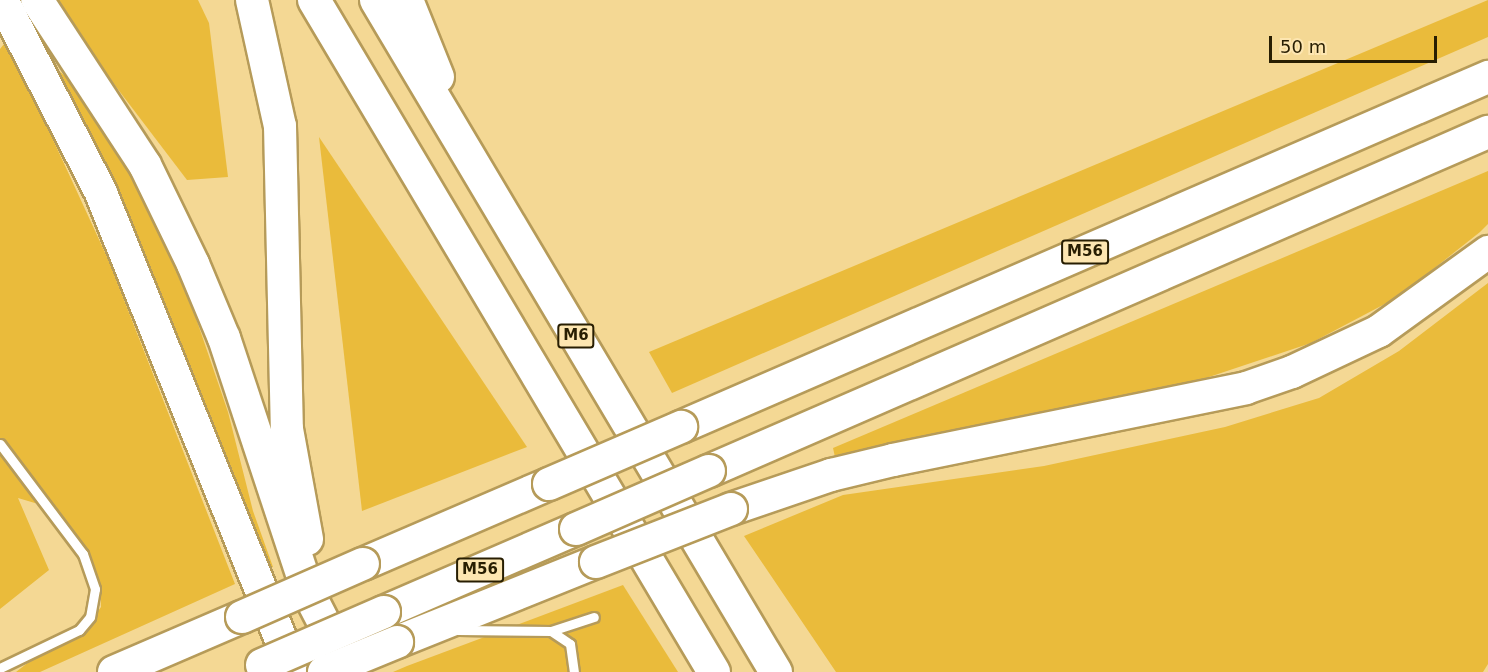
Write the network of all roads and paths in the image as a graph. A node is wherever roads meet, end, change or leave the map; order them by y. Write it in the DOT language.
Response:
graph roads {
  1 [pos="37,0"];
  2 [pos="252,0"];
  3 [pos="315,0"];
  4 [pos="376,0"];
  5 [pos="407,0"];
  6 [pos="3,10"];
  7 [pos="1488,77"];
  8 [pos="1488,132"];
  9 [pos="465,150"];
  10 [pos="1488,252"];
  11 [pos="0,444"];
  12 [pos="594,617"];
  13 [pos="551,631"];
  14 [pos="411,637"];
  15 [pos="706,664"];
  16 [pos="0,668"];
  17 [pos="254,669"];
  18 [pos="114,672"];
  19 [pos="294,672"];
  20 [pos="324,672"];
  21 [pos="350,672"];
  22 [pos="355,672"];
  23 [pos="574,672"];
  24 [pos="776,672"];
  1 -- 21 [label="highway"];
  2 -- 22 [label="highway"];
  3 -- 15 [label="highway"];
  4 -- 9 [label="highway, M6"];
  5 -- 9 [label="highway"];
  6 -- 19 [label="highway"];
  7 -- 18 [label="highway, M56, bridge"];
  8 -- 17 [label="highway, M56, bridge"];
  9 -- 24 [label="highway, M6"];
  10 -- 14 [label="highway, bridge"];
  11 -- 16 [label="lane"];
  12 -- 13 [label="lane"];
  13 -- 14 [label="lane"];
  13 -- 23 [label="lane"];
  14 -- 20 [label="highway, bridge"];
}
